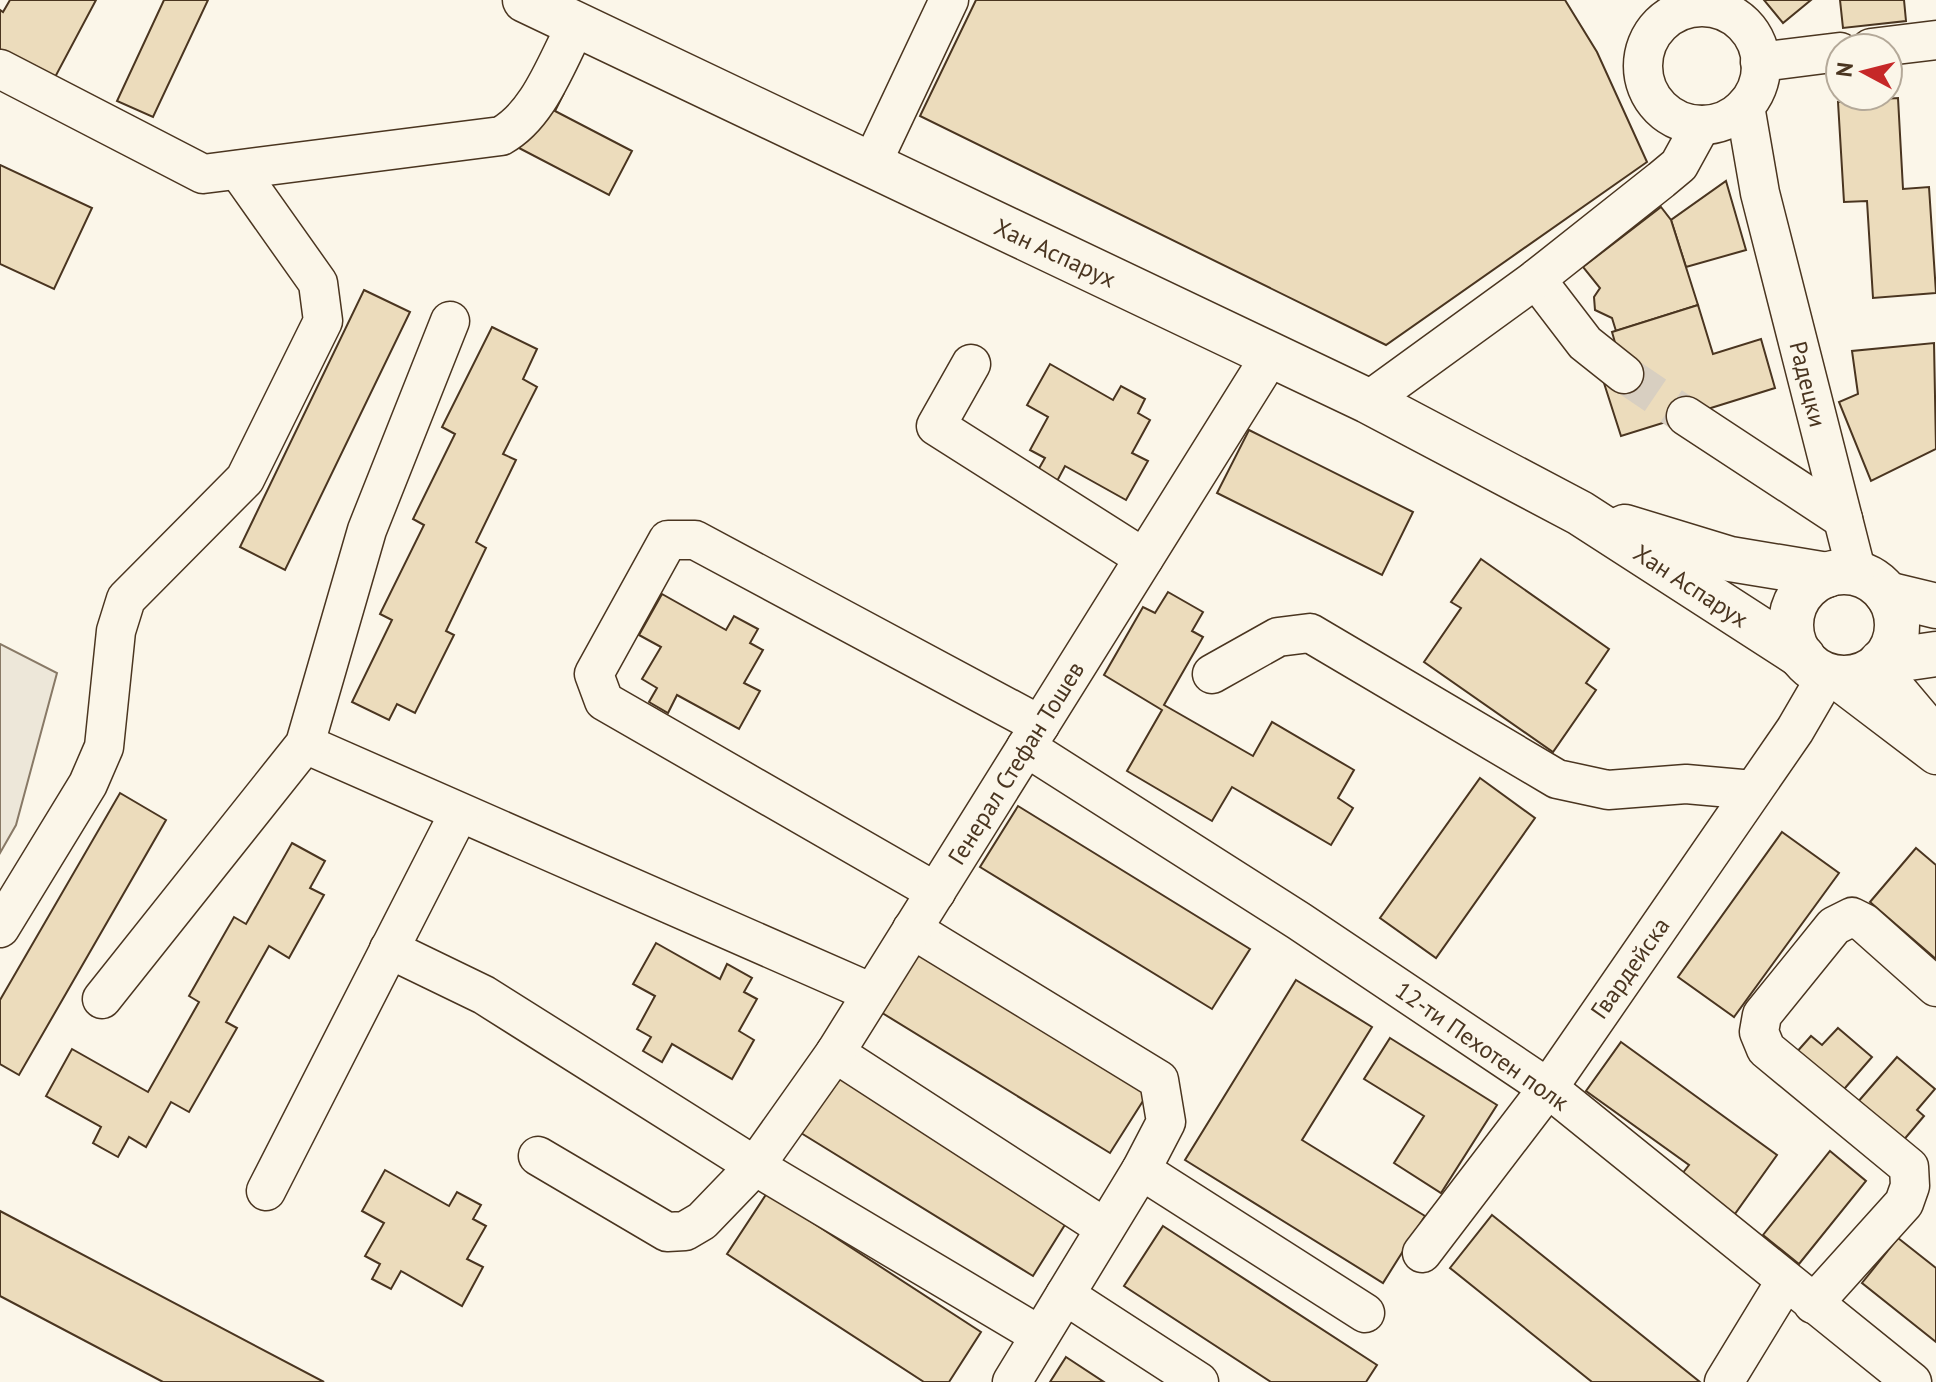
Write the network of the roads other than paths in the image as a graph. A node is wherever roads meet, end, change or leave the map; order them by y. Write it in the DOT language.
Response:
graph roads {
  1 [pos="525,0"];
  2 [pos="949,0"];
  3 [pos="1708,4"];
  4 [pos="1649,15"];
  5 [pos="576,26"];
  6 [pos="1936,40"];
  7 [pos="1904,44"];
  8 [pos="1824,54"];
  9 [pos="1760,62"];
  10 [pos="0,69"];
  11 [pos="1721,118"];
  12 [pos="871,165"];
  13 [pos="238,170"];
  14 [pos="1536,279"];
  15 [pos="450,321"];
  16 [pos="1271,355"];
  17 [pos="971,364"];
  18 [pos="1624,374"];
  19 [pos="1368,401"];
  20 [pos="1686,416"];
  21 [pos="1580,513"];
  22 [pos="1843,519"];
  23 [pos="1144,558"];
  24 [pos="1857,581"];
  25 [pos="1936,606"];
  26 [pos="1936,654"];
  27 [pos="1879,664"];
  28 [pos="1821,670"];
  29 [pos="1212,674"];
  30 [pos="1033,736"];
  31 [pos="1936,736"];
  32 [pos="305,744"];
  33 [pos="1936,755"];
  34 [pos="1753,790"];
  35 [pos="459,813"];
  36 [pos="936,892"];
  37 [pos="0,928"];
  38 [pos="912,929"];
  39 [pos="389,949"];
  40 [pos="1936,987"];
  41 [pos="872,993"];
  42 [pos="102,999"];
  43 [pos="835,1053"];
  44 [pos="1548,1088"];
  45 [pos="538,1156"];
  46 [pos="755,1166"];
  47 [pos="1141,1170"];
  48 [pos="266,1191"];
  49 [pos="1923,1195"];
  50 [pos="1105,1228"];
  51 [pos="1422,1253"];
  52 [pos="1799,1293"];
  53 [pos="1065,1295"];
  54 [pos="1365,1313"];
  55 [pos="1039,1335"];
  56 [pos="1012,1382"];
  57 [pos="1199,1382"];
  58 [pos="1724,1382"];
  59 [pos="1912,1382"];
  1 -- 5 [label="main road, Хан Аспарух"];
  2 -- 12 [label="street"];
  3 -- 4 [label="street"];
  3 -- 9 [label="street"];
  4 -- 11 [label="street"];
  5 -- 12 [label="main road, Хан Аспарух"];
  5 -- 13 [label="street"];
  6 -- 7 [label="street"];
  8 -- 9 [label="street"];
  9 -- 11 [label="street"];
  10 -- 13 [label="street"];
  11 -- 14 [label="street"];
  11 -- 22 [label="street, Радецки"];
  12 -- 16 [label="main road, Хан Аспарух"];
  13 -- 37 [label="street"];
  14 -- 18 [label="street"];
  14 -- 19 [label="street"];
  15 -- 32 [label="street"];
  16 -- 19 [label="main road, Хан Аспарух"];
  16 -- 23 [label="street, Генерал Стефан Тошев"];
  17 -- 23 [label="street"];
  19 -- 21 [label="main road, Хан Аспарух"];
  20 -- 22 [label="street"];
  21 -- 24 [label="main road, Хан Аспарух"];
  21 -- 28 [label="main road, Хан Аспарух"];
  22 -- 24 [label="street, Радецки"];
  23 -- 30 [label="street, Генерал Стефан Тошев"];
  24 -- 25 [label="main road, Хан Аспарух"];
  24 -- 27 [label="main road"];
  24 -- 28 [label="main road"];
  26 -- 27 [label="main road"];
  27 -- 28 [label="main road"];
  27 -- 31 [label="street"];
  28 -- 33 [label="street, Хан Аспарух"];
  28 -- 34 [label="street, Гвардейска"];
  29 -- 34 [label="street"];
  30 -- 36 [label="street, Генерал Стефан Тошев"];
  30 -- 36 [label="street, 12-ти Пехотен полк"];
  30 -- 44 [label="street, 12-ти Пехотен полк"];
  32 -- 35 [label="street"];
  32 -- 42 [label="street"];
  34 -- 44 [label="street, Гвардейска"];
  35 -- 39 [label="street"];
  35 -- 41 [label="street"];
  36 -- 38 [label="street, Генерал Стефан Тошев"];
  38 -- 41 [label="street, Генерал Стефан Тошев"];
  38 -- 47 [label="street"];
  39 -- 46 [label="street"];
  39 -- 48 [label="street"];
  40 -- 49 [label="street"];
  41 -- 43 [label="street, Генерал Стефан Тошев"];
  43 -- 46 [label="street, Генерал Стефан Тошев"];
  43 -- 50 [label="street"];
  44 -- 51 [label="street, Гвардейска"];
  44 -- 52 [label="street, 12-ти Пехотен полк"];
  45 -- 46 [label="street, Генерал Стефан Тошев"];
  46 -- 55 [label="street"];
  47 -- 50 [label="street"];
  47 -- 54 [label="street"];
  49 -- 52 [label="street"];
  50 -- 53 [label="street"];
  52 -- 58 [label="street"];
  52 -- 59 [label="street, 12-ти Пехотен полк"];
  53 -- 55 [label="street"];
  53 -- 57 [label="street"];
  55 -- 56 [label="street"];
}
